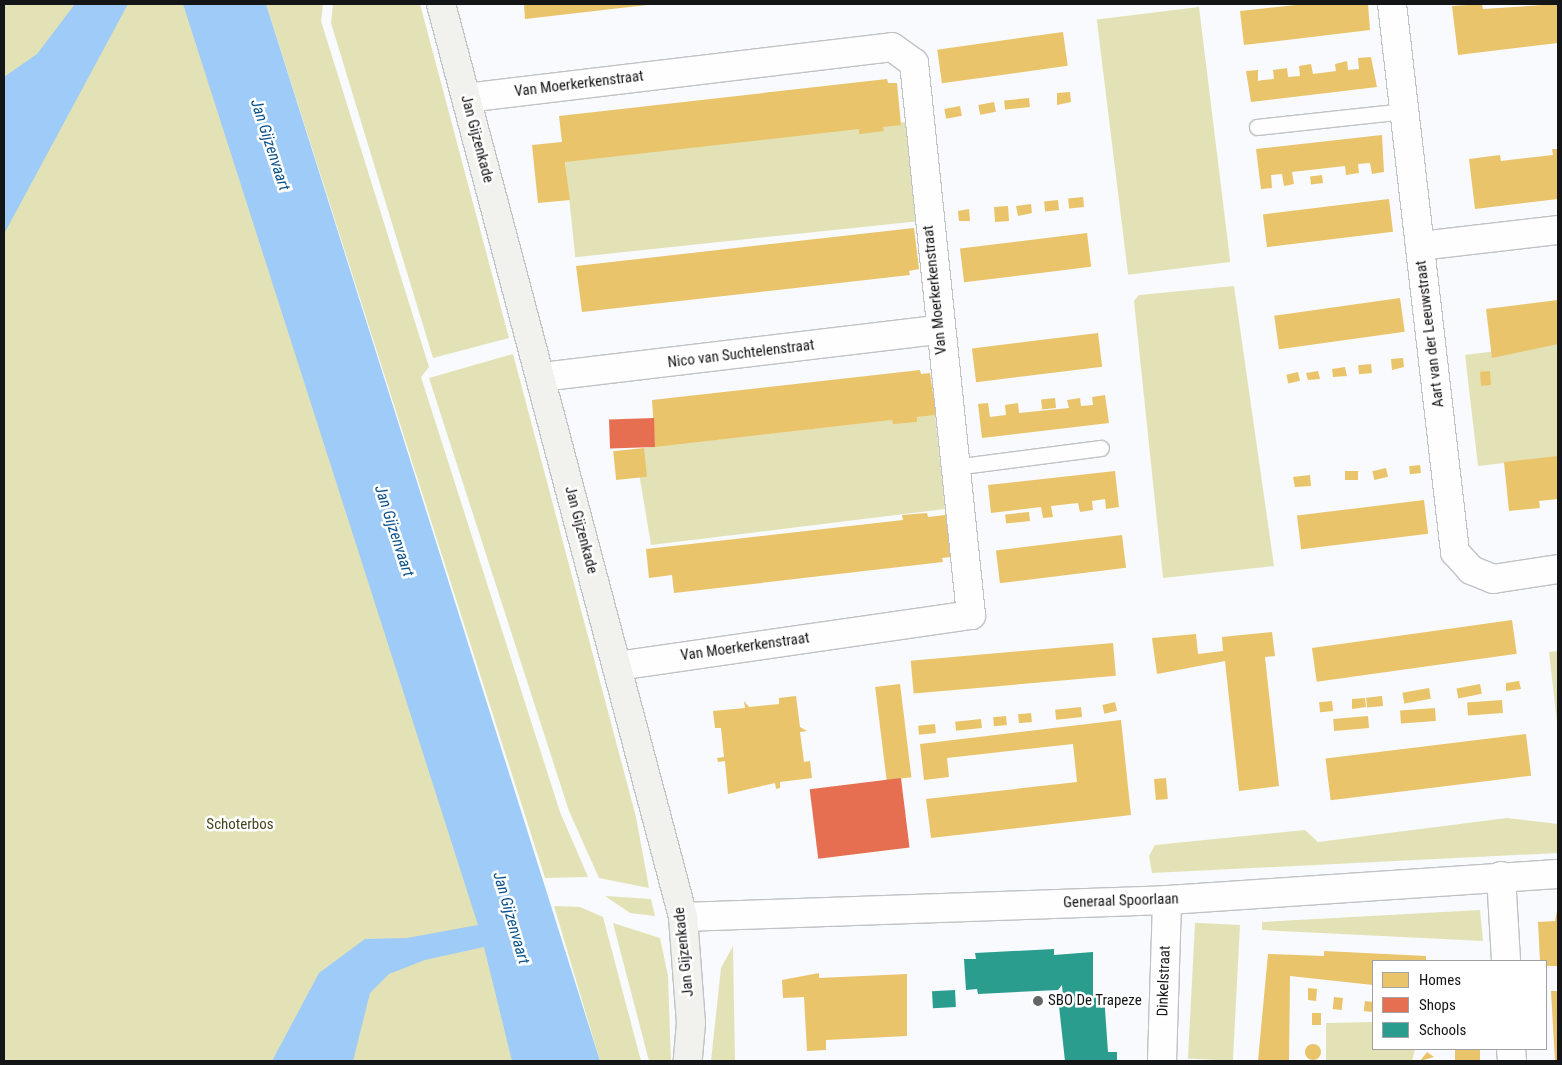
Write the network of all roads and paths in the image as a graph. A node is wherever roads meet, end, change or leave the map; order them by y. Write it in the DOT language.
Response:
graph roads {
  1 [pos="441,4"];
  2 [pos="1392,4"];
  3 [pos="466,98"];
  4 [pos="1404,111"];
  5 [pos="1257,127"];
  6 [pos="1558,230"];
  7 [pos="1420,246"];
  8 [pos="940,330"];
  9 [pos="542,377"];
  10 [pos="1101,448"];
  11 [pos="954,467"];
  12 [pos="1558,569"];
  13 [pos="617,666"];
  14 [pos="1558,874"];
  15 [pos="1501,876"];
  16 [pos="1167,900"];
  17 [pos="683,917"];
  18 [pos="1506,960"];
  19 [pos="688,1061"];
  20 [pos="1162,1061"];
  1 -- 3 [label="street, Jan Gijzenkade"];
  2 -- 4 [label="street, Aart van der Leeuwstraat"];
  3 -- 8 [label="street, Van Moerkerkenstraat"];
  3 -- 9 [label="street, Jan Gijzenkade"];
  4 -- 5 [label="lane"];
  4 -- 7 [label="street, Aart van der Leeuwstraat"];
  6 -- 7 [label="street"];
  7 -- 12 [label="street, Aart van der Leeuwstraat"];
  8 -- 9 [label="street, Nico van Suchtelenstraat"];
  8 -- 11 [label="street, Van Moerkerkenstraat"];
  9 -- 13 [label="street, Jan Gijzenkade"];
  10 -- 11 [label="lane"];
  11 -- 13 [label="street, Van Moerkerkenstraat"];
  13 -- 17 [label="street, Jan Gijzenkade"];
  14 -- 15 [label="street, Generaal Spoorlaan"];
  15 -- 16 [label="street, Generaal Spoorlaan"];
  15 -- 18 [label="street"];
  16 -- 17 [label="street, Generaal Spoorlaan"];
  16 -- 20 [label="street, Dinkelstraat"];
  17 -- 19 [label="street, Jan Gijzenkade"];
}
